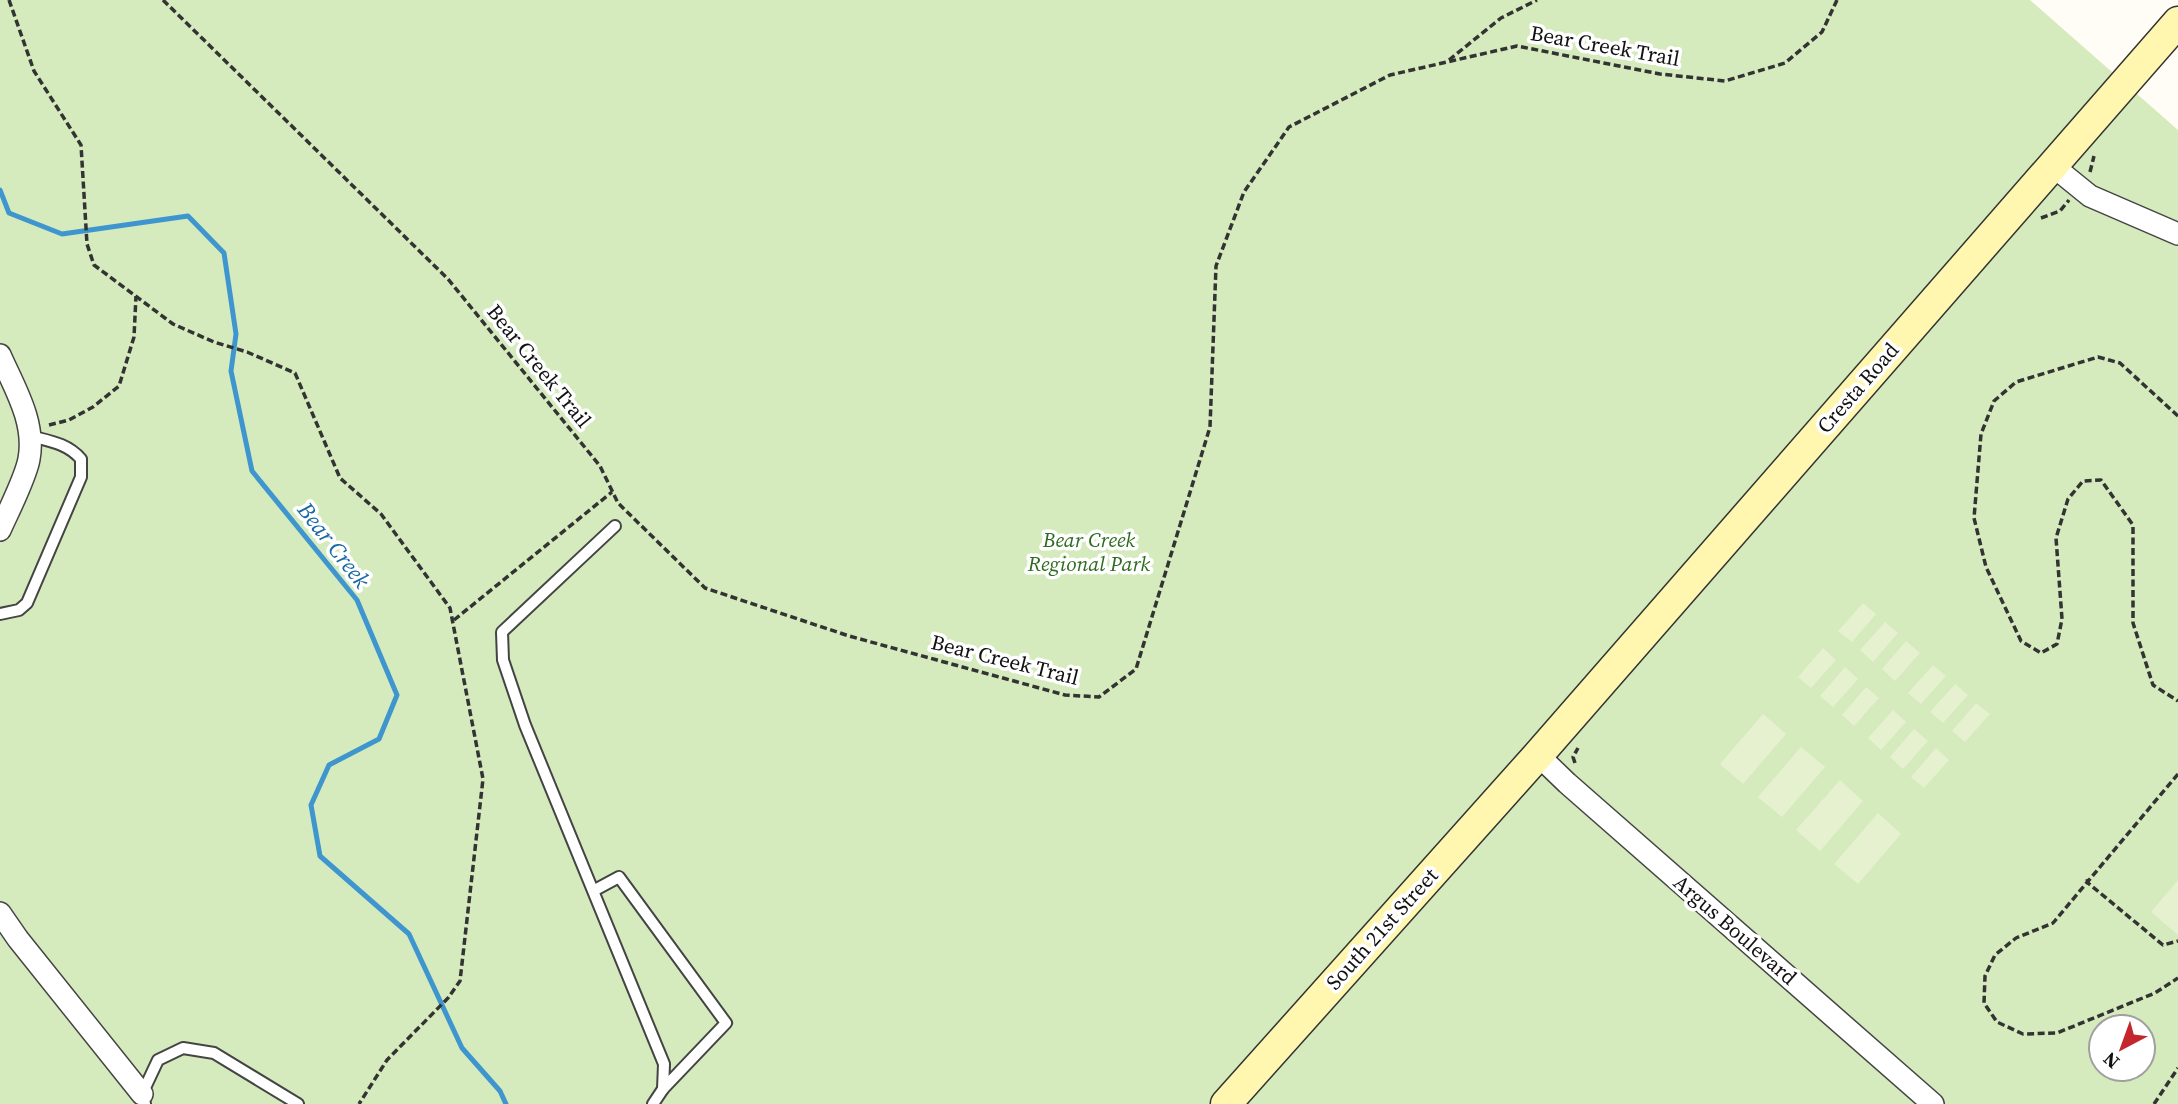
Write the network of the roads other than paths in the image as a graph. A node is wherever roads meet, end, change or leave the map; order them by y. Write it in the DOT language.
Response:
graph roads {
  1 [pos="2178,22"];
  2 [pos="2053,166"];
  3 [pos="2178,234"];
  4 [pos="0,355"];
  5 [pos="30,433"];
  6 [pos="615,526"];
  7 [pos="0,530"];
  8 [pos="0,614"];
  9 [pos="1538,755"];
  10 [pos="593,891"];
  11 [pos="0,913"];
  12 [pos="663,1089"];
  13 [pos="144,1099"];
  14 [pos="298,1104"];
  15 [pos="653,1104"];
  16 [pos="1226,1104"];
  17 [pos="1933,1104"];
  1 -- 2 [label="main road, Cresta Road"];
  2 -- 3 [label="street"];
  2 -- 9 [label="main road, Cresta Road"];
  4 -- 5 [label="street"];
  5 -- 7 [label="street"];
  5 -- 8 [label="lane"];
  6 -- 10 [label="lane"];
  9 -- 16 [label="main road, South 21st Street"];
  9 -- 17 [label="street, Argus Boulevard"];
  10 -- 12 [label="lane"];
  10 -- 12 [label="lane"];
  11 -- 13 [label="street"];
  12 -- 15 [label="lane"];
  13 -- 14 [label="lane"];
}
